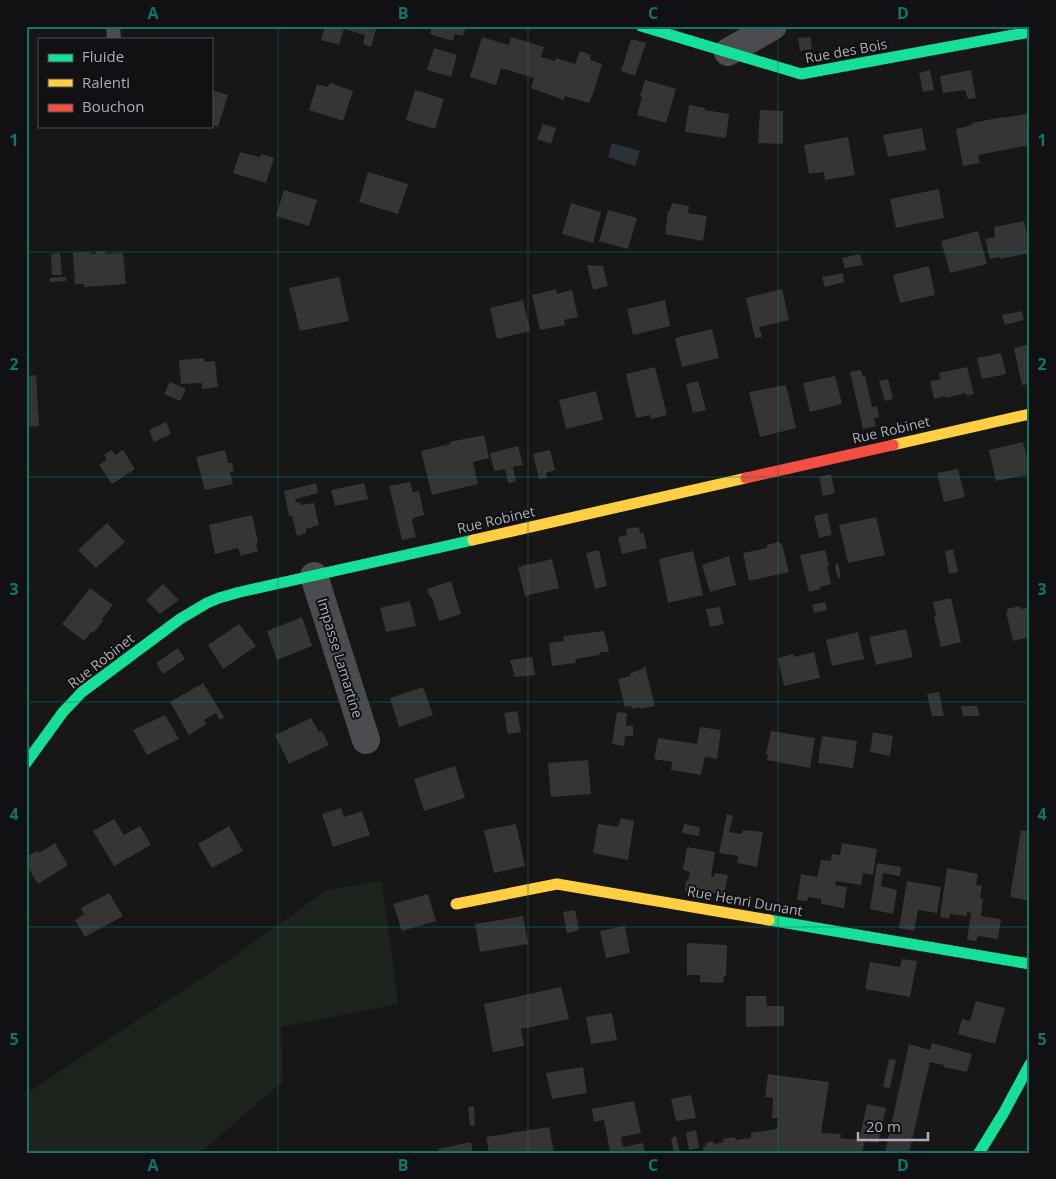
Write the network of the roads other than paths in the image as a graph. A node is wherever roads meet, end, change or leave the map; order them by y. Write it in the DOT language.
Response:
graph roads {
  1 [pos="642,26"];
  2 [pos="773,26"];
  3 [pos="1030,32"];
  4 [pos="728,52"];
  5 [pos="1030,414"];
  6 [pos="314,576"];
  7 [pos="366,740"];
  8 [pos="26,763"];
  9 [pos="456,904"];
  10 [pos="1030,964"];
  11 [pos="1030,1064"];
  12 [pos="979,1153"];
  1 -- 4 [label="street, Rue des Bois"];
  2 -- 4 [label="street"];
  3 -- 4 [label="street, Rue des Bois"];
  5 -- 6 [label="street, Rue Robinet"];
  6 -- 7 [label="street, Impasse Lamartine"];
  6 -- 8 [label="street, Rue Robinet"];
  9 -- 10 [label="street, Rue Henri Dunant"];
  11 -- 12 [label="street"];
}
